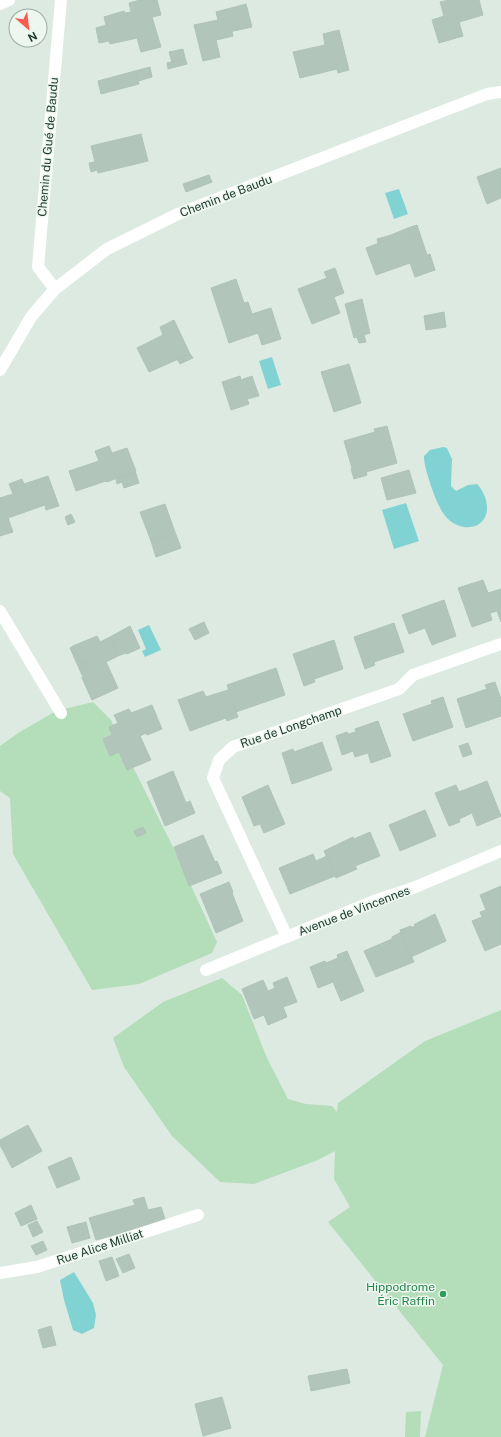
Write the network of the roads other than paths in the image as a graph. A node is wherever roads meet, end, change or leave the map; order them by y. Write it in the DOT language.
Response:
graph roads {
  1 [pos="9,0"];
  2 [pos="61,0"];
  3 [pos="0,4"];
  4 [pos="501,92"];
  5 [pos="55,289"];
  6 [pos="0,370"];
  7 [pos="0,610"];
  8 [pos="501,644"];
  9 [pos="61,713"];
  10 [pos="501,851"];
  11 [pos="287,938"];
  12 [pos="206,970"];
  13 [pos="198,1215"];
  14 [pos="0,1273"];
  1 -- 3 [label="street"];
  2 -- 5 [label="street, Chemin du Gué de Baudu"];
  4 -- 5 [label="street, Chemin de Baudu"];
  5 -- 6 [label="street, Chemin de Baudu"];
  7 -- 9 [label="street"];
  8 -- 11 [label="street, Rue de Longchamp"];
  10 -- 11 [label="street, Avenue de Vincennes"];
  11 -- 12 [label="street, Avenue de Vincennes"];
  13 -- 14 [label="street, Rue Alice Milliat"];
}
